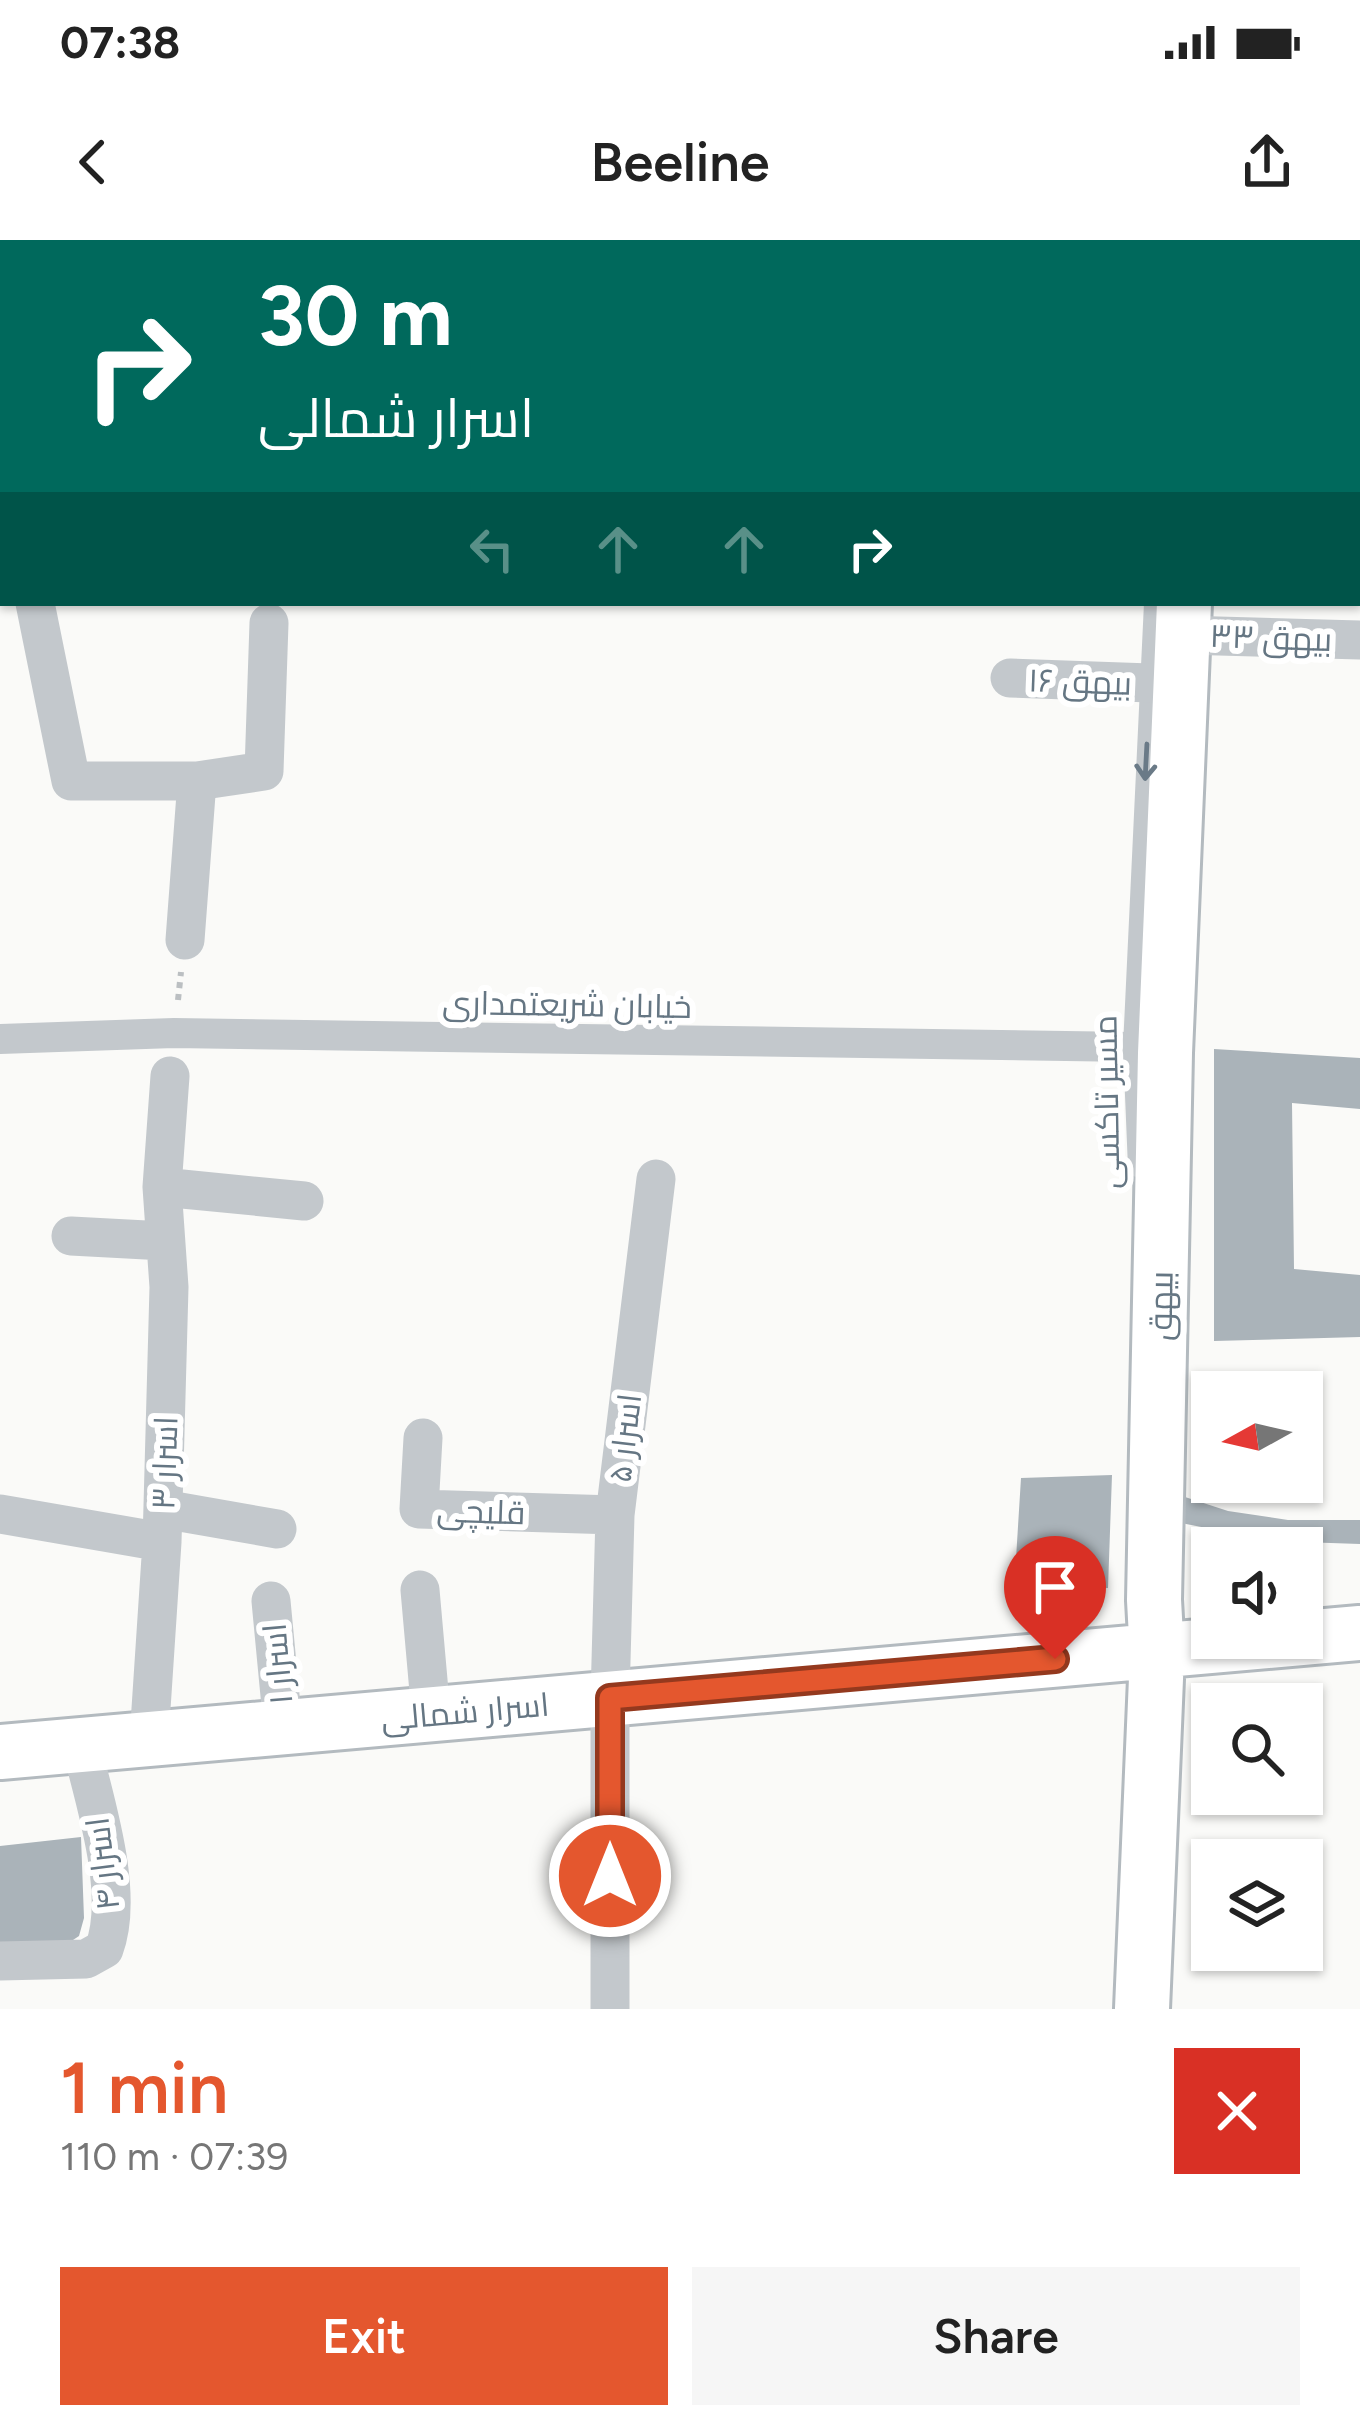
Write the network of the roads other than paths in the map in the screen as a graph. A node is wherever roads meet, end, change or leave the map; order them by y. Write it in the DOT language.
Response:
graph roads {
  1 [pos="36,606"];
  2 [pos="269,623"];
  3 [pos="1360,640"];
  4 [pos="1170,642"];
  5 [pos="1010,679"];
  6 [pos="197,781"];
  7 [pos="184,940"];
  8 [pos="0,1039"];
  9 [pos="1132,1047"];
  10 [pos="170,1076"];
  11 [pos="656,1180"];
  12 [pos="1138,1185"];
  13 [pos="162,1186"];
  14 [pos="304,1201"];
  15 [pos="71,1235"];
  16 [pos="165,1241"];
  17 [pos="1140,1255"];
  18 [pos="423,1438"];
  19 [pos="0,1514"];
  20 [pos="615,1516"];
  21 [pos="163,1526"];
  22 [pos="277,1528"];
  23 [pos="420,1590"];
  24 [pos="272,1601"];
  25 [pos="1155,1625"];
  26 [pos="1360,1633"];
  27 [pos="610,1698"];
  28 [pos="431,1714"];
  29 [pos="283,1727"];
  30 [pos="149,1739"];
  31 [pos="81,1745"];
  32 [pos="0,1752"];
  33 [pos="0,1961"];
  34 [pos="610,2009"];
  35 [pos="1142,2009"];
  1 -- 6 [label="street"];
  2 -- 6 [label="street"];
  3 -- 4 [label="street, بیهق ۳۳"];
  4 -- 5 [label="street, بیهق ۱۶"];
  4 -- 9 [label="lane, مسیر تاکسی, one-way"];
  4 -- 25 [label="main road, بیهق"];
  6 -- 7 [label="street"];
  8 -- 9 [label="street, خیابان شریعتمداری"];
  9 -- 12 [label="lane, مسیر تاکسی"];
  10 -- 13 [label="street, اسرار ۳"];
  11 -- 20 [label="street, اسرار ۵"];
  13 -- 14 [label="street"];
  13 -- 16 [label="street, اسرار ۳"];
  15 -- 16 [label="street"];
  16 -- 21 [label="street, اسرار ۳"];
  17 -- 25 [label="lane"];
  18 -- 20 [label="street, قلیچی"];
  19 -- 21 [label="street"];
  20 -- 27 [label="street, اسرار ۵"];
  21 -- 22 [label="street"];
  21 -- 30 [label="street, اسرار ۳"];
  23 -- 28 [label="street"];
  24 -- 29 [label="street, اسرار ۱"];
  25 -- 26 [label="main road, اسرار شمالی"];
  25 -- 27 [label="main road, اسرار شمالی"];
  25 -- 35 [label="main road, بیهق"];
  27 -- 28 [label="main road, اسرار شمالی"];
  27 -- 34 [label="street, اسرار ۵"];
  28 -- 29 [label="main road, اسرار شمالی"];
  29 -- 30 [label="main road, اسرار شمالی"];
  30 -- 31 [label="main road, اسرار شمالی"];
  31 -- 32 [label="main road, اسرار شمالی"];
  31 -- 33 [label="street, اسرار ۴"];
}
